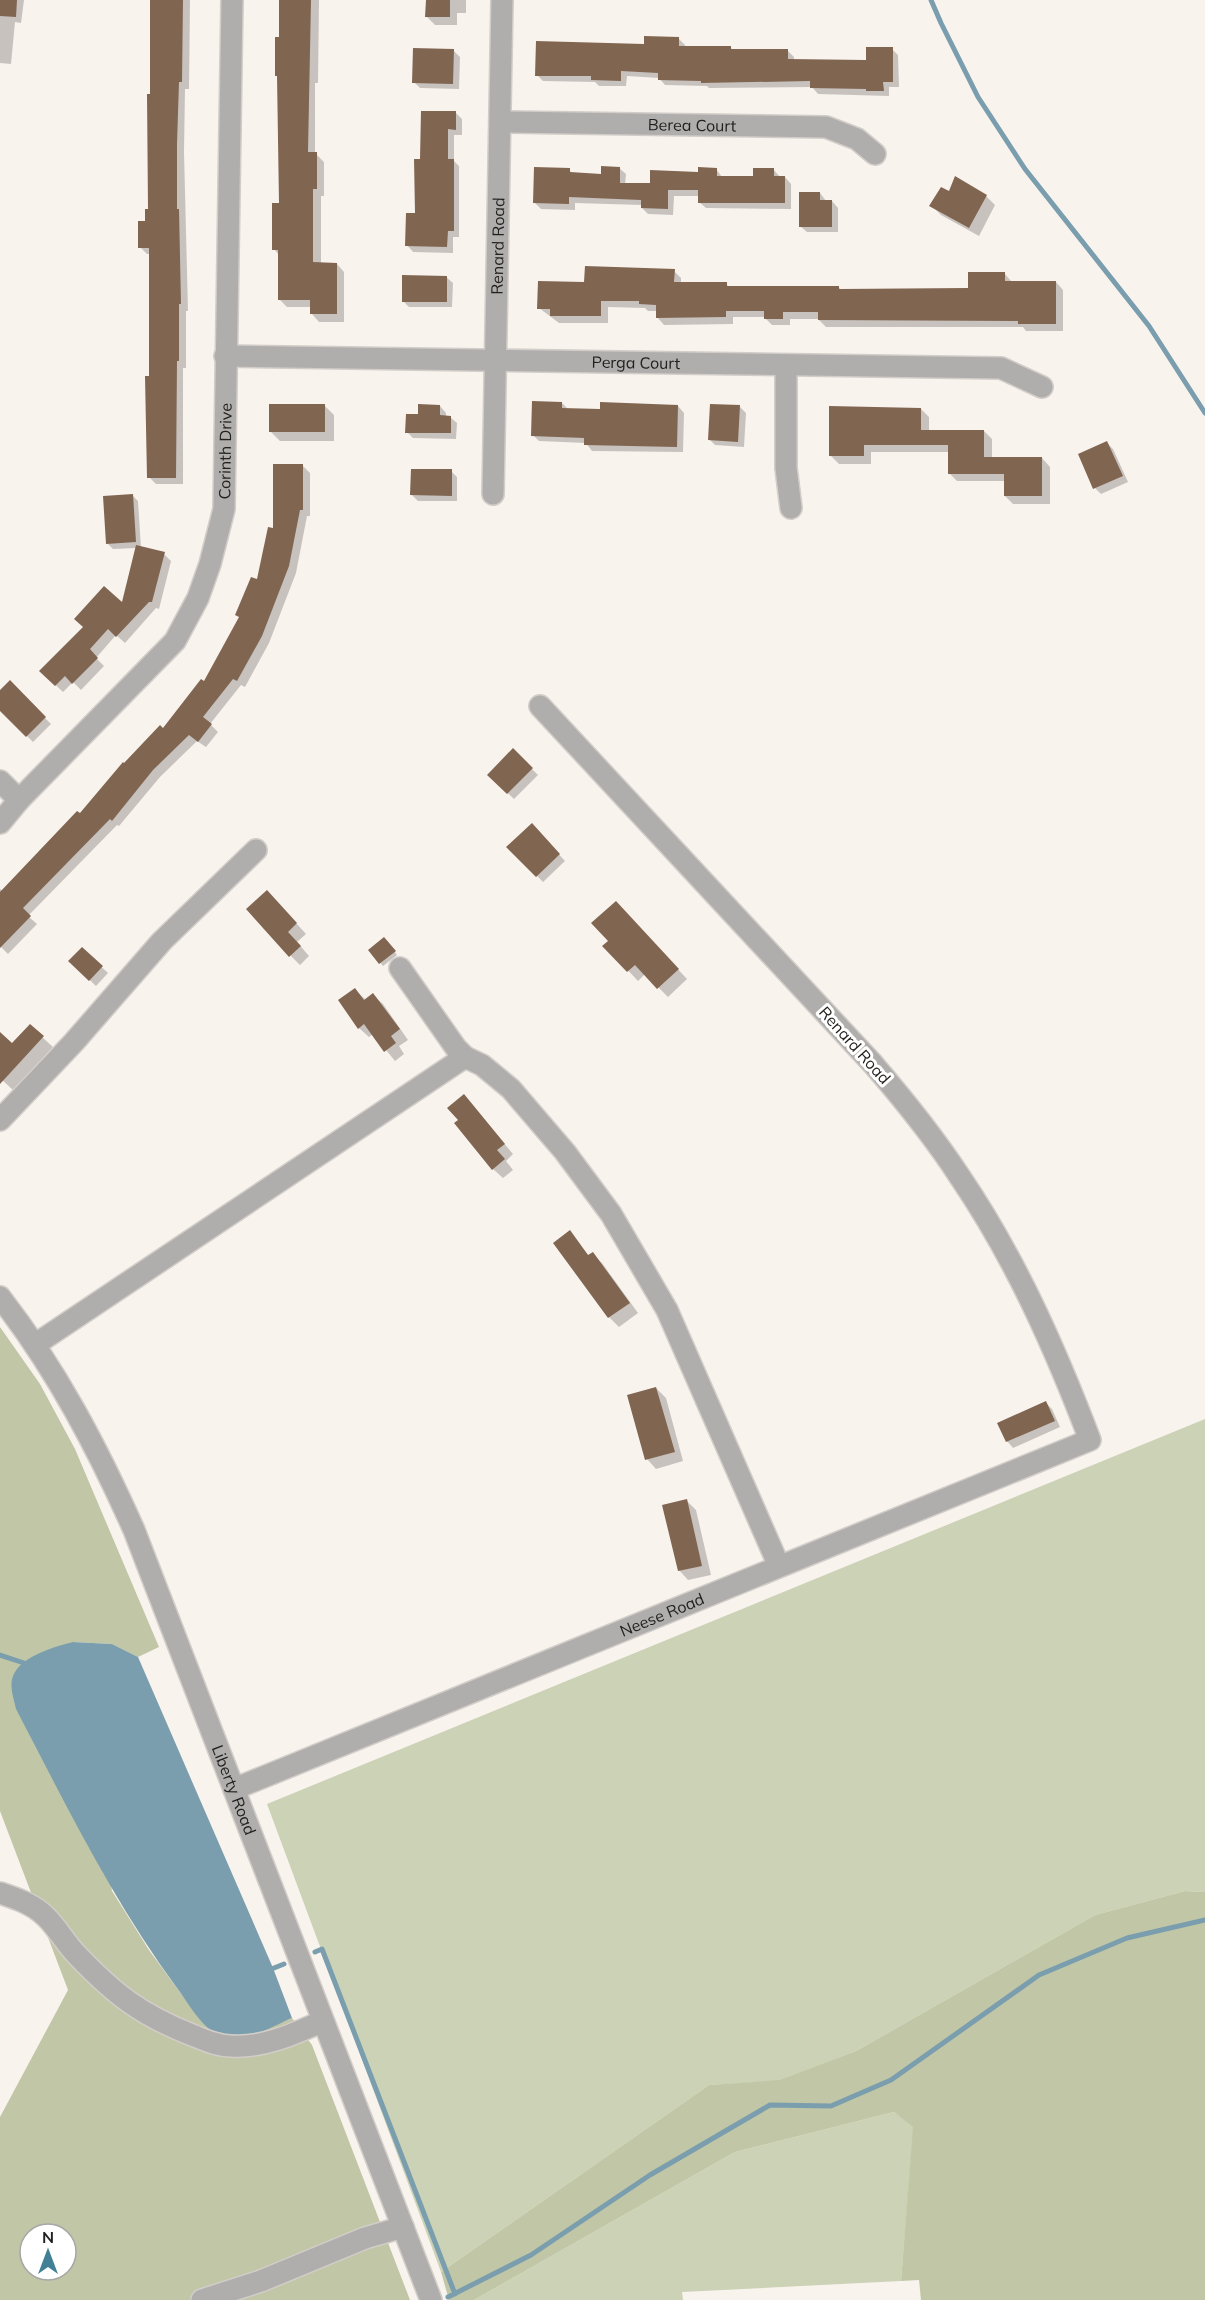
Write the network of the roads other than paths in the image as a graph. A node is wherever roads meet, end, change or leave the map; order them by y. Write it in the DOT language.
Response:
graph roads {
  1 [pos="232,0"];
  2 [pos="502,0"];
  3 [pos="501,122"];
  4 [pos="875,154"];
  5 [pos="225,356"];
  6 [pos="495,360"];
  7 [pos="786,364"];
  8 [pos="1042,387"];
  9 [pos="493,494"];
  10 [pos="791,507"];
  11 [pos="540,706"];
  12 [pos="0,781"];
  13 [pos="19,800"];
  14 [pos="0,823"];
  15 [pos="256,850"];
  16 [pos="400,968"];
  17 [pos="465,1057"];
  18 [pos="0,1120"];
  19 [pos="0,1297"];
  20 [pos="36,1344"];
  21 [pos="1090,1440"];
  22 [pos="779,1566"];
  23 [pos="234,1789"];
  24 [pos="0,1893"];
  25 [pos="324,2021"];
  26 [pos="403,2226"];
  27 [pos="202,2300"];
  28 [pos="431,2300"];
  1 -- 5 [label="street, Corinth Drive"];
  2 -- 3 [label="street, Renard Road"];
  3 -- 4 [label="street, Berea Court"];
  3 -- 6 [label="street, Renard Road"];
  5 -- 6 [label="street, Perga Court"];
  5 -- 13 [label="street, Corinth Drive"];
  6 -- 7 [label="street, Perga Court"];
  6 -- 9 [label="street, Renard Road"];
  7 -- 8 [label="street, Perga Court"];
  7 -- 10 [label="street"];
  11 -- 21 [label="street, Renard Road"];
  12 -- 13 [label="street"];
  13 -- 14 [label="street, Corinth Drive"];
  15 -- 18 [label="street"];
  16 -- 17 [label="street"];
  17 -- 20 [label="street"];
  17 -- 22 [label="street"];
  19 -- 20 [label="street, Liberty Road"];
  20 -- 23 [label="street, Liberty Road"];
  21 -- 22 [label="street, Neese Road"];
  22 -- 23 [label="street, Neese Road"];
  23 -- 25 [label="street, Liberty Road"];
  24 -- 25 [label="street"];
  25 -- 26 [label="street, Liberty Road"];
  26 -- 27 [label="street"];
  26 -- 28 [label="street, Liberty Road"];
}
